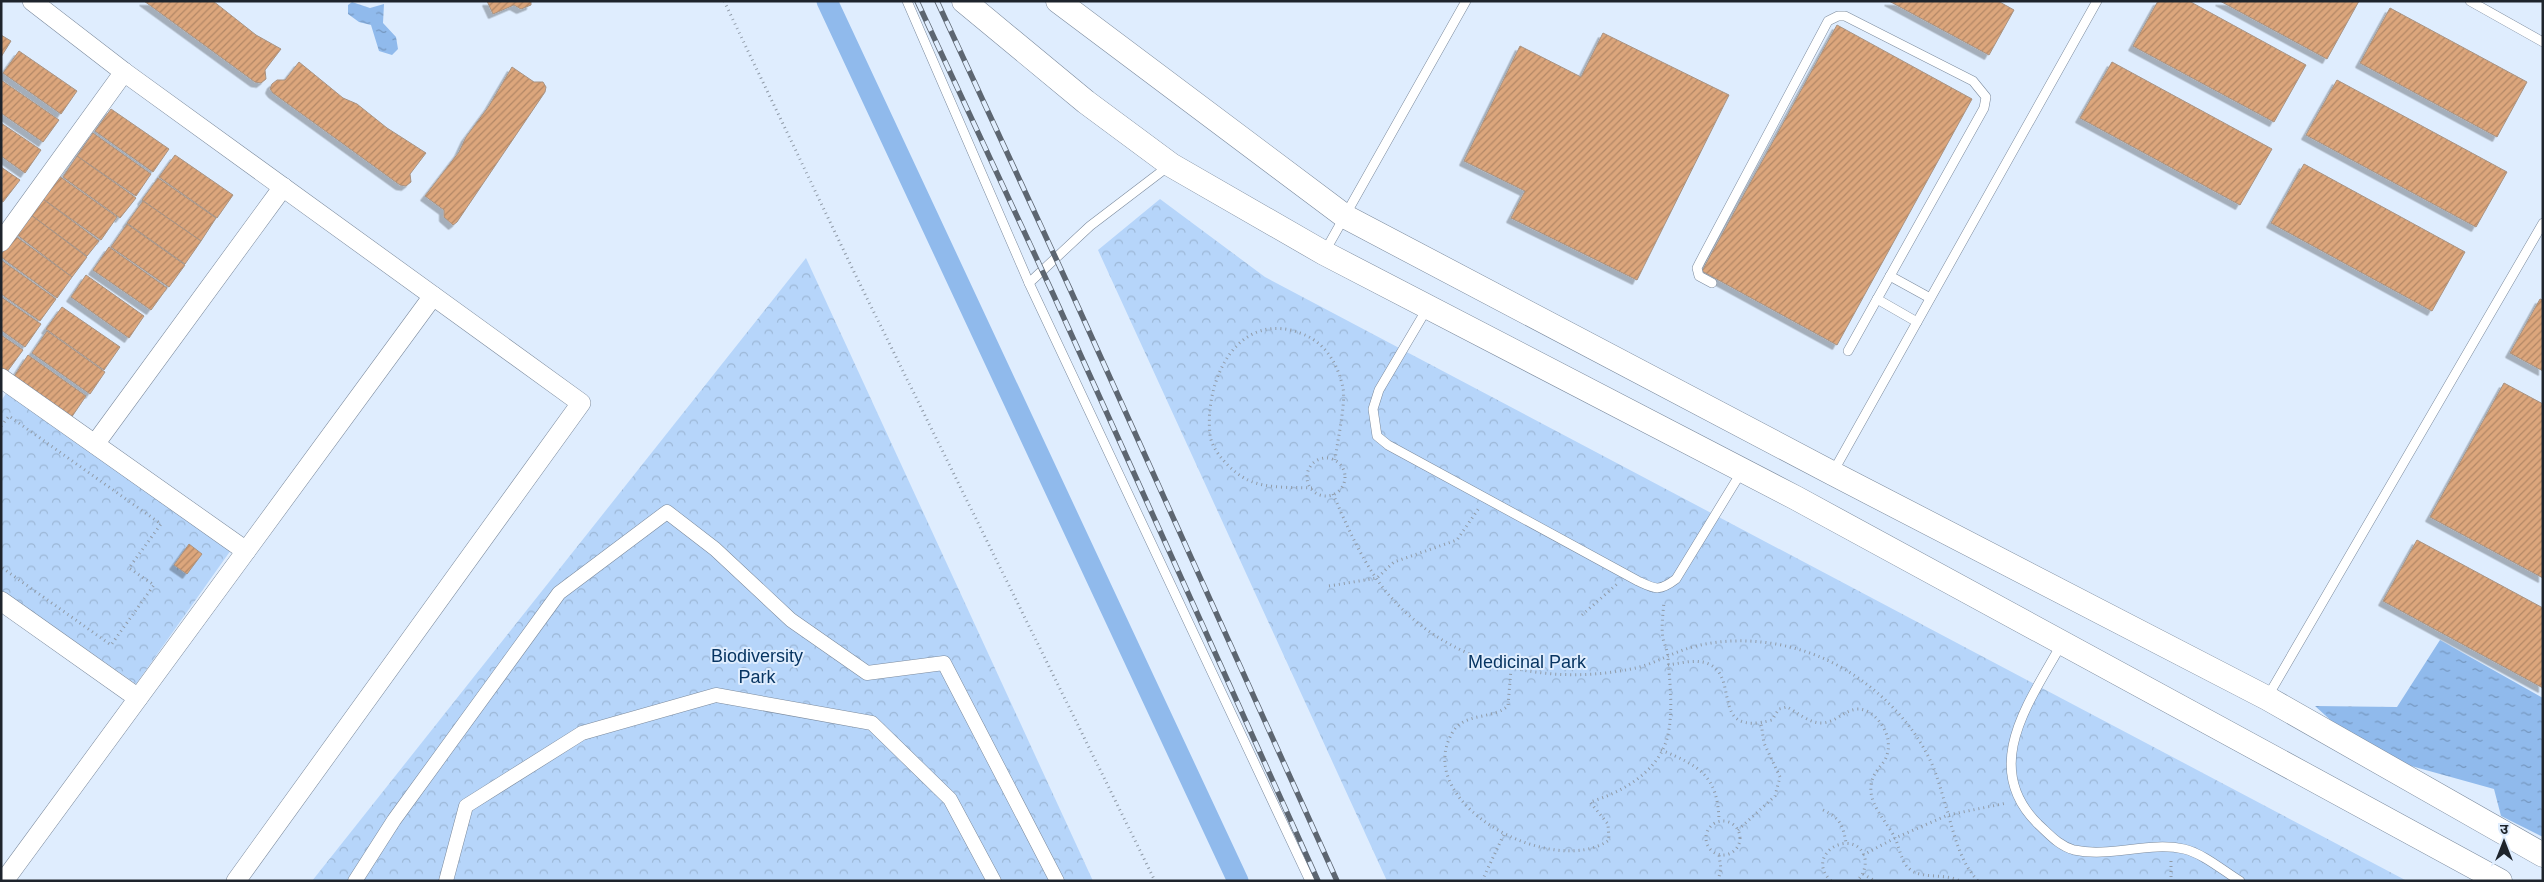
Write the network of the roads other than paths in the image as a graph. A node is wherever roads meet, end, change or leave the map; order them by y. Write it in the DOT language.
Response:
graph roads {
  1 [pos="32,1"];
  2 [pos="907,1"];
  3 [pos="964,1"];
  4 [pos="1058,1"];
  5 [pos="1466,1"];
  6 [pos="2097,1"];
  7 [pos="2470,1"];
  8 [pos="2543,42"];
  9 [pos="124,72"];
  10 [pos="1171,165"];
  11 [pos="283,187"];
  12 [pos="1346,217"];
  13 [pos="2543,223"];
  14 [pos="1,242"];
  15 [pos="1324,253"];
  16 [pos="1890,276"];
  17 [pos="1029,283"];
  18 [pos="1712,283"];
  19 [pos="433,296"];
  20 [pos="1930,298"];
  21 [pos="1877,299"];
  22 [pos="1428,307"];
  23 [pos="1917,322"];
  24 [pos="1848,351"];
  25 [pos="1,378"];
  26 [pos="95,444"];
  27 [pos="1742,470"];
  28 [pos="1832,473"];
  29 [pos="246,551"];
  30 [pos="1,601"];
  31 [pos="2062,643"];
  32 [pos="138,698"];
  33 [pos="2267,698"];
  34 [pos="2543,855"];
  35 [pos="4,881"];
  36 [pos="236,881"];
  37 [pos="355,881"];
  38 [pos="446,881"];
  39 [pos="994,881"];
  40 [pos="1057,881"];
  41 [pos="1310,881"];
  42 [pos="2240,881"];
  43 [pos="2500,881"];
  1 -- 9 [label="street"];
  2 -- 17 [label="lane"];
  3 -- 10 [label="street"];
  4 -- 12 [label="street"];
  5 -- 12 [label="lane"];
  6 -- 20 [label="lane"];
  7 -- 8 [label="lane"];
  9 -- 11 [label="street"];
  9 -- 14 [label="street"];
  10 -- 15 [label="street"];
  10 -- 17 [label="lane"];
  11 -- 19 [label="street"];
  11 -- 26 [label="street"];
  12 -- 15 [label="lane"];
  12 -- 28 [label="street"];
  13 -- 33 [label="lane"];
  15 -- 22 [label="street"];
  16 -- 18 [label="lane"];
  16 -- 20 [label="lane"];
  16 -- 21 [label="lane"];
  17 -- 41 [label="lane"];
  19 -- 29 [label="street"];
  19 -- 36 [label="street"];
  20 -- 23 [label="lane"];
  21 -- 23 [label="lane"];
  21 -- 24 [label="lane"];
  22 -- 27 [label="street"];
  22 -- 27 [label="lane"];
  23 -- 28 [label="lane"];
  25 -- 26 [label="street"];
  26 -- 29 [label="street"];
  27 -- 31 [label="street"];
  28 -- 33 [label="street"];
  29 -- 32 [label="street"];
  30 -- 32 [label="street"];
  31 -- 42 [label="lane"];
  31 -- 43 [label="street"];
  32 -- 35 [label="street"];
  33 -- 34 [label="street"];
  37 -- 40 [label="street"];
  38 -- 39 [label="street"];
}
